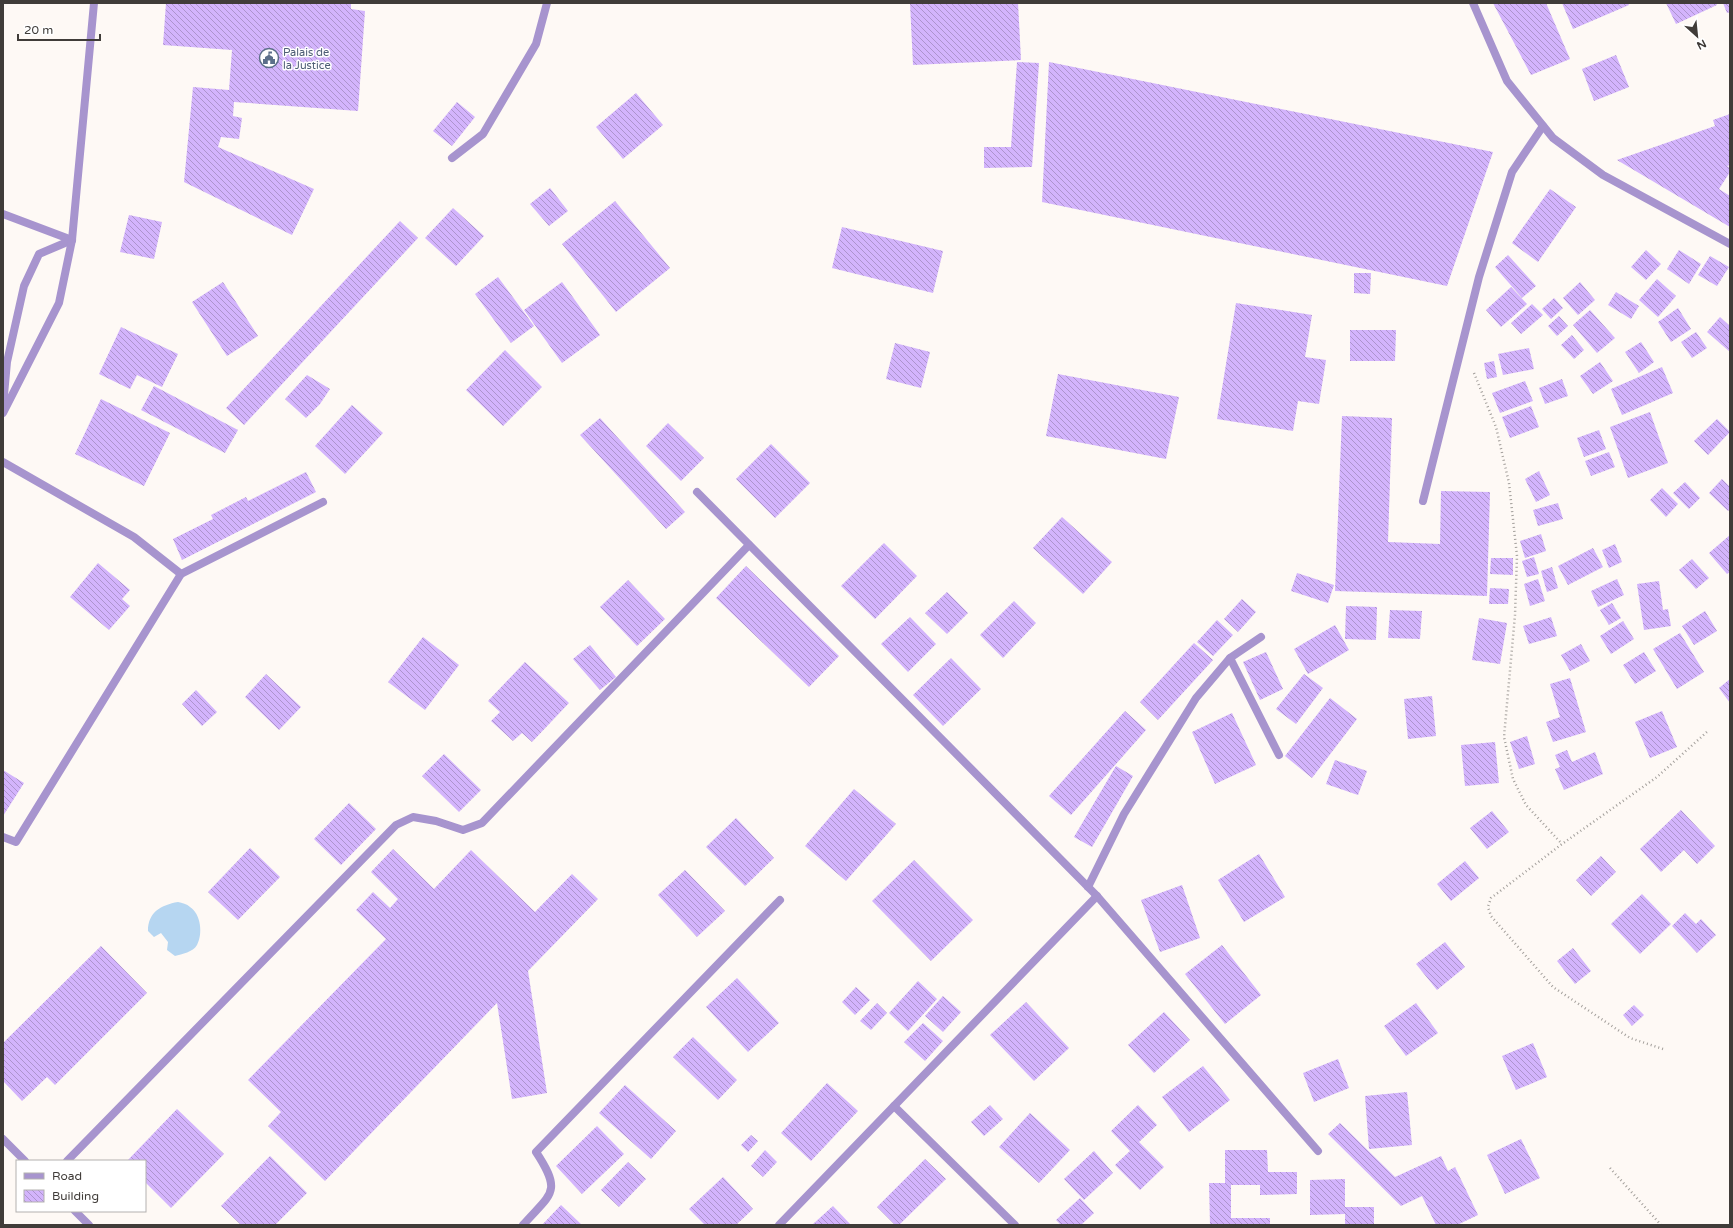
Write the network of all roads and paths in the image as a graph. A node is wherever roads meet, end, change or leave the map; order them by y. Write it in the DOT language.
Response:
graph roads {
  1 [pos="94,3"];
  2 [pos="547,3"];
  3 [pos="1474,3"];
  4 [pos="1543,126"];
  5 [pos="452,158"];
  6 [pos="3,214"];
  7 [pos="72,240"];
  8 [pos="1730,244"];
  9 [pos="1460,350"];
  10 [pos="3,406"];
  11 [pos="3,413"];
  12 [pos="3,462"];
  13 [pos="697,492"];
  14 [pos="1423,501"];
  15 [pos="323,502"];
  16 [pos="749,546"];
  17 [pos="181,574"];
  18 [pos="1261,637"];
  19 [pos="1230,658"];
  20 [pos="1708,731"];
  21 [pos="1279,755"];
  22 [pos="3,837"];
  23 [pos="1562,844"];
  24 [pos="1088,887"];
  25 [pos="1097,896"];
  26 [pos="780,900"];
  27 [pos="1663,1048"];
  28 [pos="894,1106"];
  29 [pos="3,1139"];
  30 [pos="1318,1151"];
  31 [pos="24,1160"];
  32 [pos="68,1160"];
  33 [pos="1610,1168"];
  34 [pos="76,1212"];
  35 [pos="89,1225"];
  36 [pos="523,1225"];
  37 [pos="779,1225"];
  38 [pos="1015,1225"];
  39 [pos="1661,1225"];
  1 -- 7 [label="street"];
  2 -- 5 [label="street"];
  3 -- 4 [label="street"];
  4 -- 8 [label="street"];
  4 -- 9 [label="street"];
  6 -- 7 [label="street"];
  7 -- 10 [label="street"];
  7 -- 11 [label="street"];
  9 -- 14 [label="street"];
  9 -- 23 [label="path"];
  12 -- 17 [label="street"];
  13 -- 16 [label="street"];
  15 -- 17 [label="street"];
  16 -- 24 [label="street"];
  16 -- 32 [label="street"];
  17 -- 22 [label="street"];
  18 -- 19 [label="street"];
  19 -- 21 [label="street"];
  19 -- 24 [label="street"];
  20 -- 23 [label="path"];
  23 -- 27 [label="path"];
  24 -- 25 [label="street"];
  25 -- 28 [label="street"];
  25 -- 30 [label="street"];
  26 -- 36 [label="street"];
  28 -- 37 [label="street"];
  28 -- 38 [label="street"];
  29 -- 31 [label="street"];
  33 -- 39 [label="path"];
  34 -- 35 [label="street"];
}
